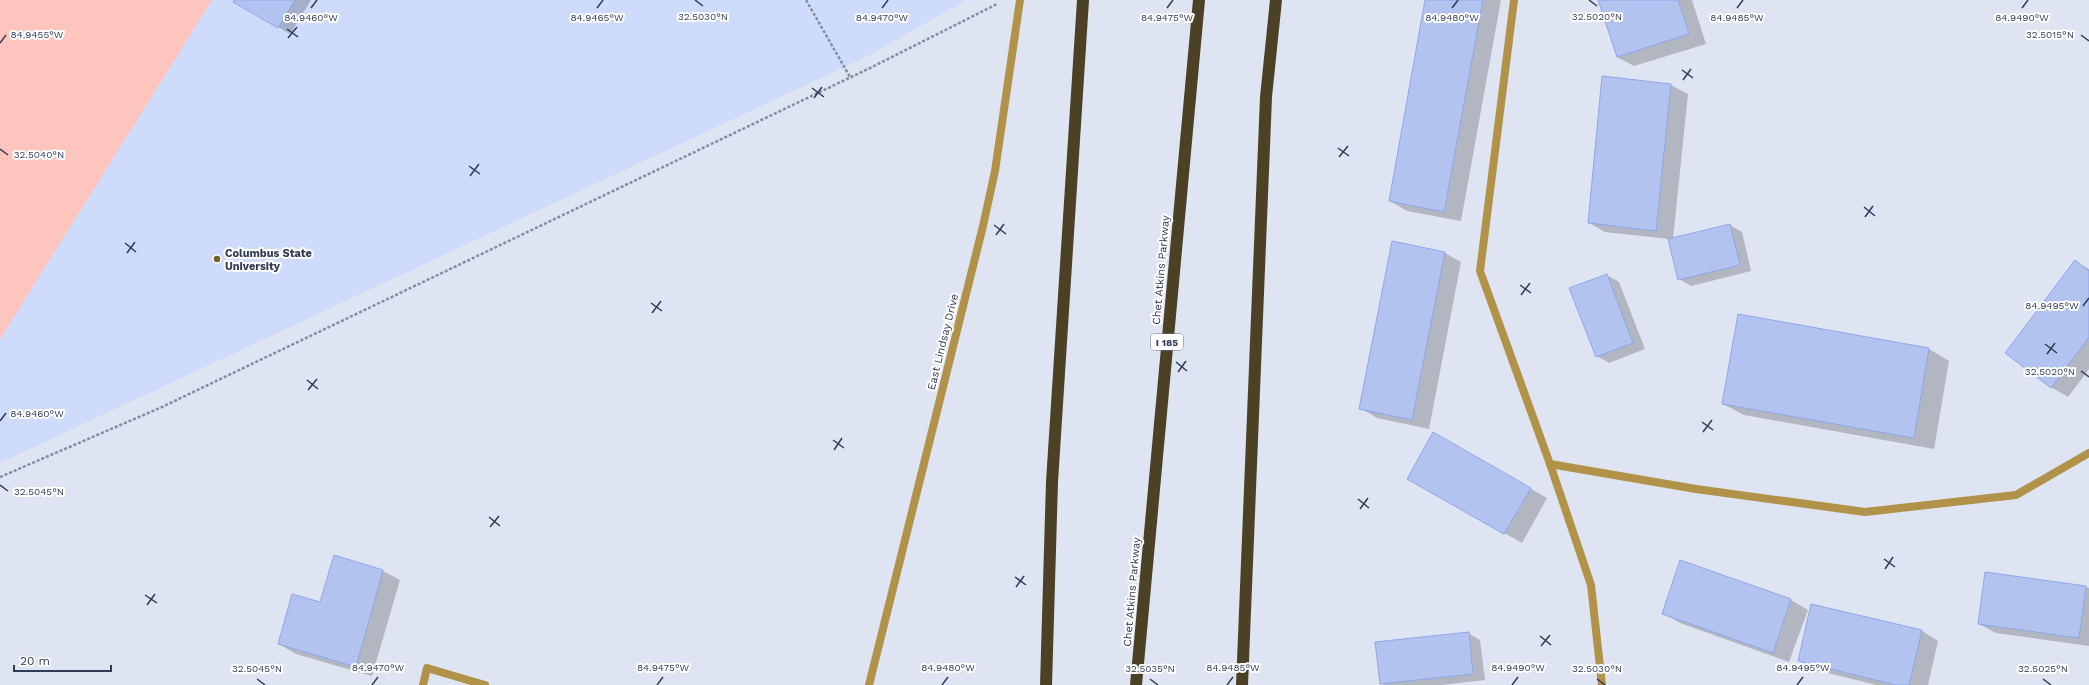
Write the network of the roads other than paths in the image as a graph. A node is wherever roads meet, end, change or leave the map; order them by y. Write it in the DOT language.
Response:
graph roads {
  1 [pos="1020,0"];
  2 [pos="1082,0"];
  3 [pos="1199,0"];
  4 [pos="1276,0"];
  5 [pos="1514,0"];
  6 [pos="2089,453"];
  7 [pos="1550,464"];
  8 [pos="423,685"];
  9 [pos="485,685"];
  10 [pos="869,685"];
  11 [pos="1046,685"];
  12 [pos="1136,685"];
  13 [pos="1242,685"];
  14 [pos="1602,685"];
  1 -- 10 [label="street, East Lindsay Drive"];
  2 -- 11 [label="highway"];
  3 -- 12 [label="highway, Chet Atkins Parkway / I 185"];
  4 -- 13 [label="highway"];
  5 -- 7 [label="street"];
  6 -- 7 [label="street"];
  7 -- 14 [label="street"];
  8 -- 9 [label="street"];
}
